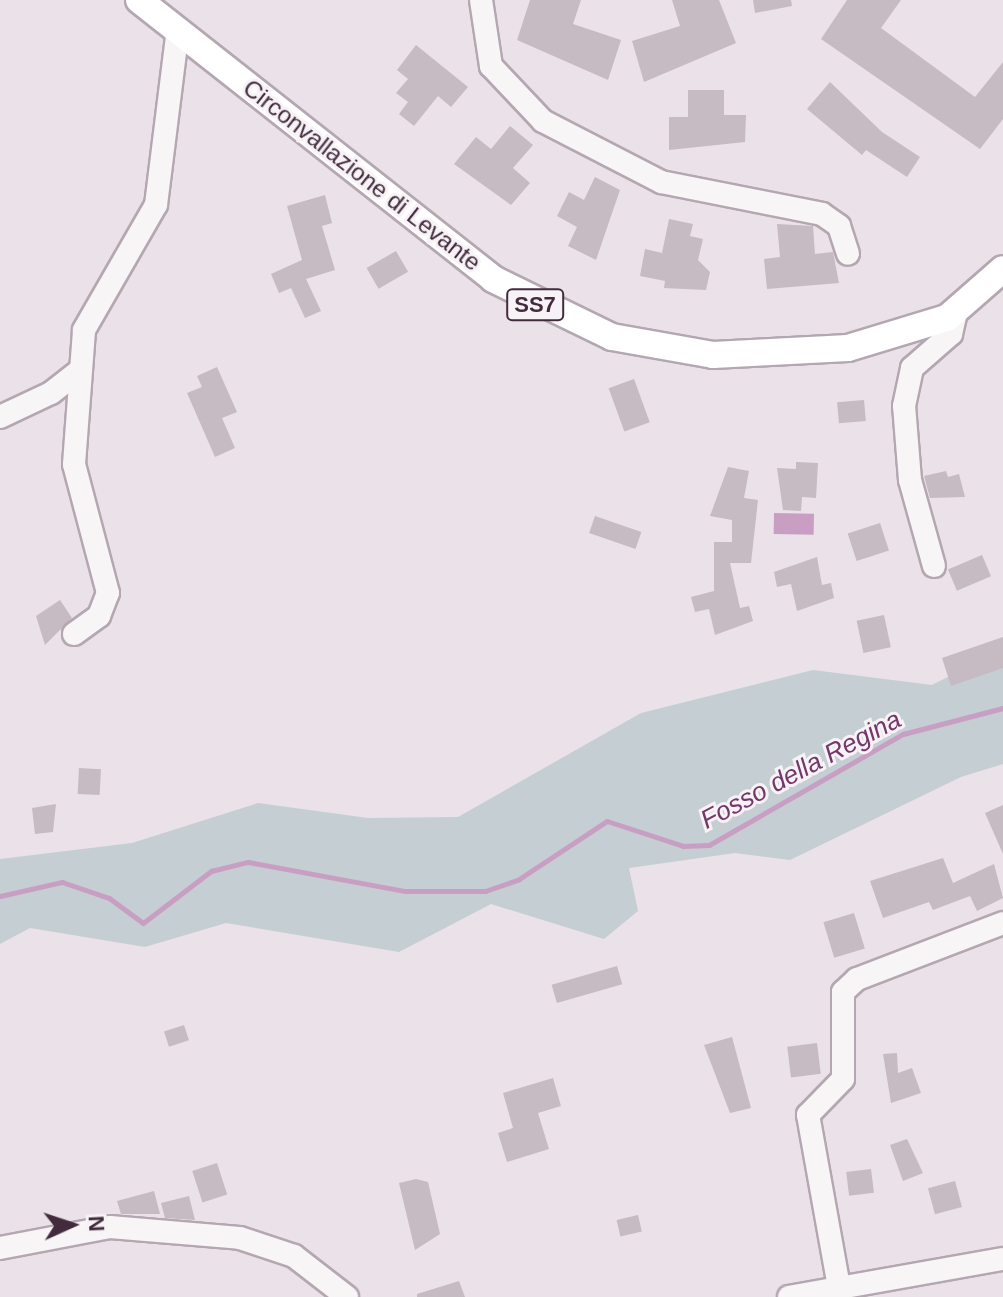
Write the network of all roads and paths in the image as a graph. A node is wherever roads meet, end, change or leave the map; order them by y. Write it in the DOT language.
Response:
graph roads {
  1 [pos="139,0"];
  2 [pos="481,0"];
  3 [pos="178,29"];
  4 [pos="848,254"];
  5 [pos="1003,269"];
  6 [pos="956,313"];
  7 [pos="80,370"];
  8 [pos="0,417"];
  9 [pos="934,566"];
  10 [pos="74,634"];
  11 [pos="1003,923"];
  12 [pos="0,1248"];
  13 [pos="1003,1259"];
  14 [pos="839,1287"];
  15 [pos="347,1297"];
  16 [pos="789,1297"];
  1 -- 3 [label="main road, Circonvallazione di Levante / SS7"];
  2 -- 4 [label="street"];
  3 -- 6 [label="main road, Circonvallazione di Levante / SS7"];
  3 -- 7 [label="street"];
  5 -- 6 [label="main road, Circonvallazione di Levante / SS7"];
  6 -- 9 [label="street"];
  7 -- 8 [label="street"];
  7 -- 10 [label="street"];
  11 -- 14 [label="street"];
  12 -- 15 [label="street"];
  13 -- 14 [label="street"];
  14 -- 16 [label="street"];
}
